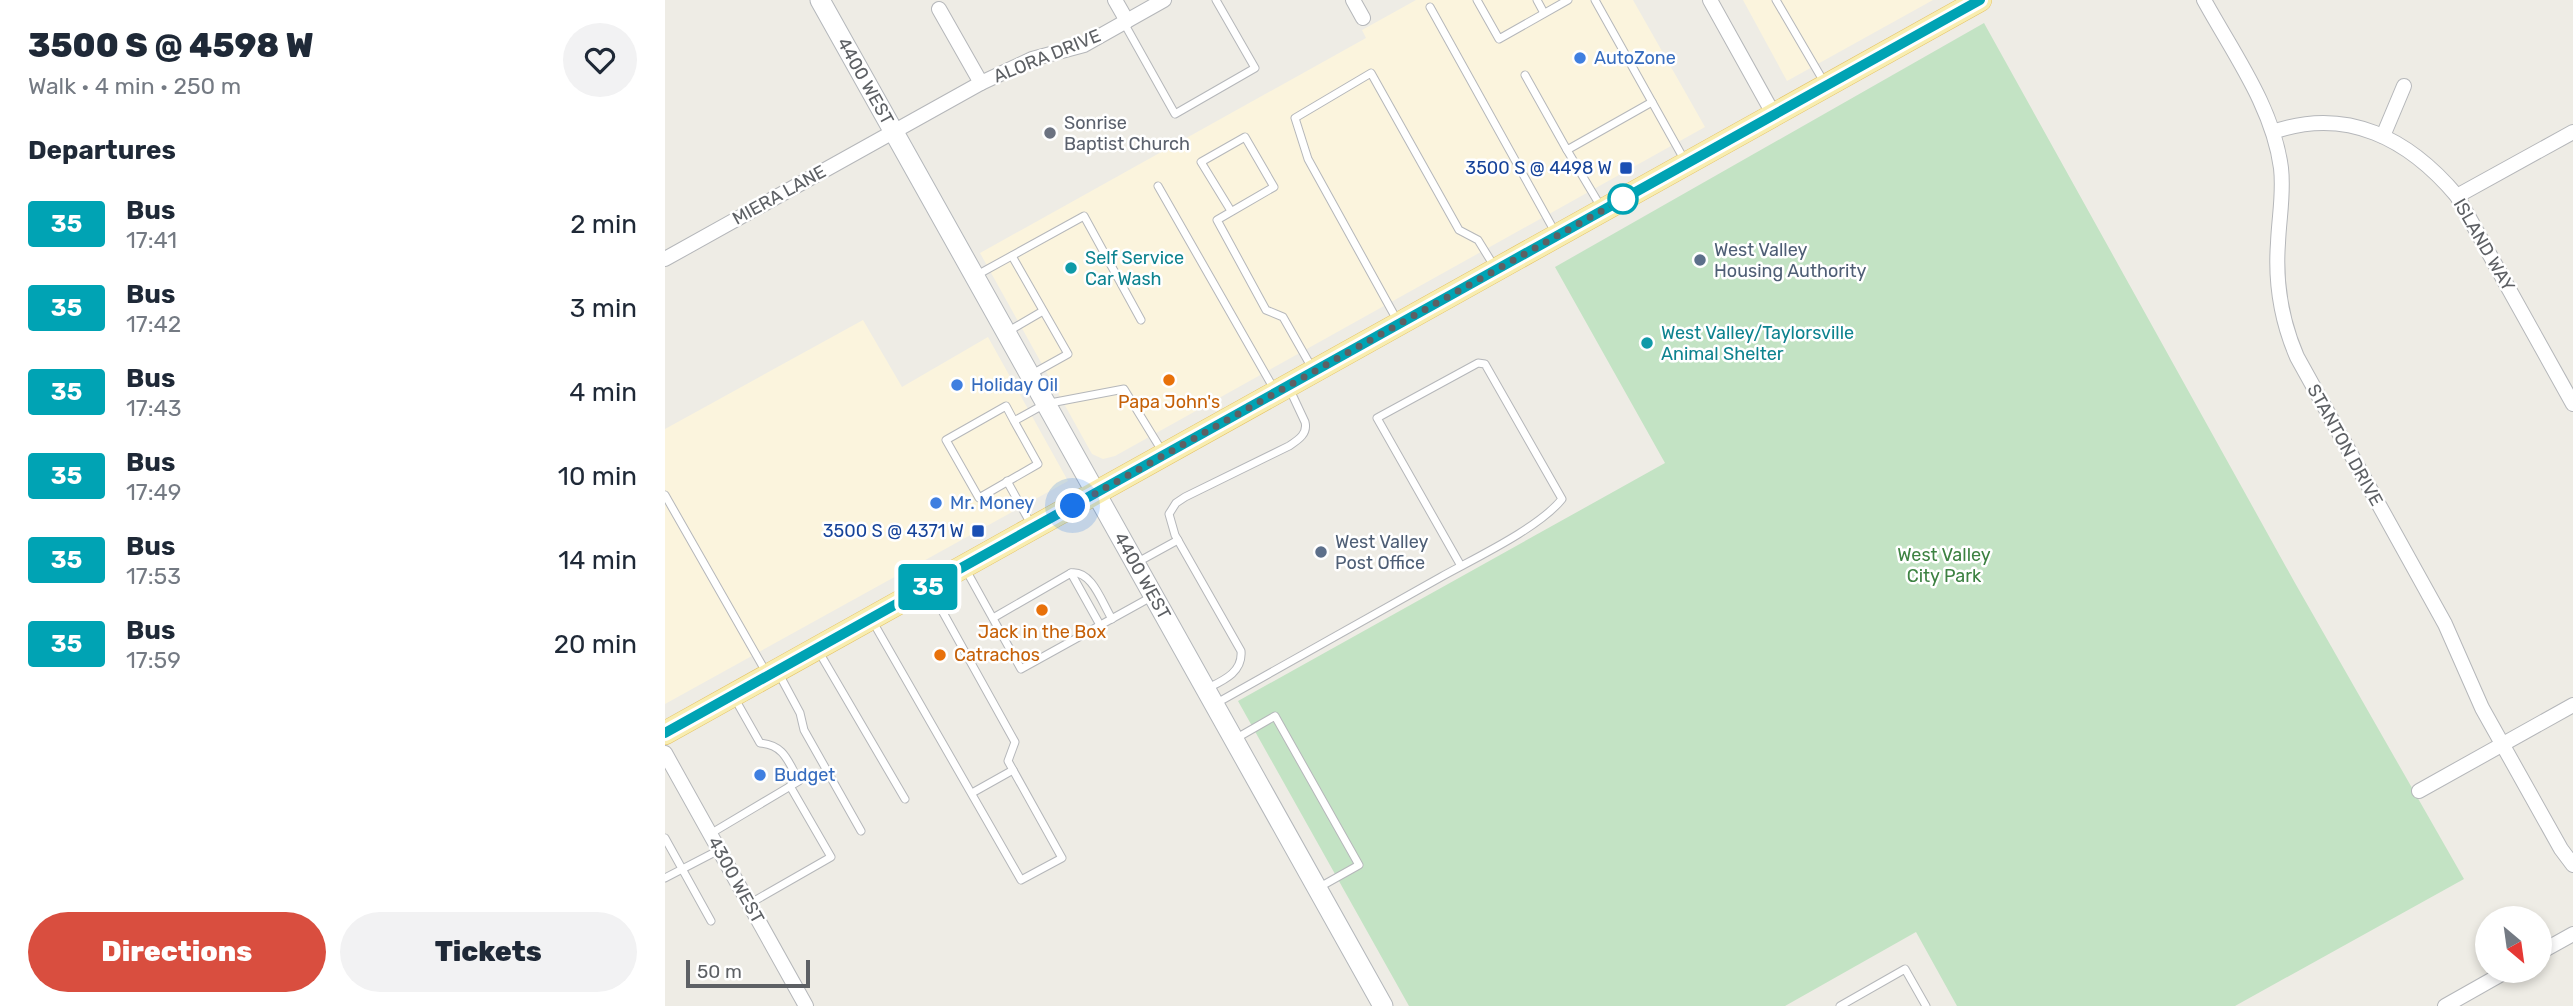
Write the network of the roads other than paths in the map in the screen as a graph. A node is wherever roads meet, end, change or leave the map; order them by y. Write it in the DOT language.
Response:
graph roads {
  1 [pos="820,0"];
  2 [pos="1115,0"];
  3 [pos="1164,0"];
  4 [pos="1216,0"];
  5 [pos="1353,0"];
  6 [pos="1477,0"];
  7 [pos="1537,0"];
  8 [pos="1568,0"];
  9 [pos="1595,0"];
  10 [pos="1710,0"];
  11 [pos="1776,0"];
  12 [pos="2204,0"];
  13 [pos="1967,3"];
  14 [pos="1430,7"];
  15 [pos="939,9"];
  16 [pos="1545,13"];
  17 [pos="1363,18"];
  18 [pos="1125,22"];
  19 [pos="1525,75"];
  20 [pos="981,83"];
  21 [pos="1826,86"];
  22 [pos="2404,86"];
  23 [pos="1652,102"];
  24 [pos="1774,115"];
  25 [pos="893,132"];
  26 [pos="2273,132"];
  27 [pos="2573,132"];
  28 [pos="2383,136"];
  29 [pos="1567,150"];
  30 [pos="1686,164"];
  31 [pos="1159,186"];
  32 [pos="2457,196"];
  33 [pos="1231,211"];
  34 [pos="1603,211"];
  35 [pos="1557,236"];
  36 [pos="1012,256"];
  37 [pos="665,259"];
  38 [pos="1496,270"];
  39 [pos="975,277"];
  40 [pos="1043,311"];
  41 [pos="1141,320"];
  42 [pos="1399,324"];
  43 [pos="1006,332"];
  44 [pos="1314,371"];
  45 [pos="1029,375"];
  46 [pos="1282,389"];
  47 [pos="1045,404"];
  48 [pos="2573,404"];
  49 [pos="1014,421"];
  50 [pos="1164,455"];
  51 [pos="1007,481"];
  52 [pos="1095,494"];
  53 [pos="665,495"];
  54 [pos="1033,528"];
  55 [pos="1178,540"];
  56 [pos="1135,564"];
  57 [pos="964,566"];
  58 [pos="1461,566"];
  59 [pos="1071,573"];
  60 [pos="929,586"];
  61 [pos="1153,596"];
  62 [pos="993,618"];
  63 [pos="871,619"];
  64 [pos="1112,619"];
  65 [pos="1100,625"];
  66 [pos="817,649"];
  67 [pos="773,673"];
  68 [pos="733,695"];
  69 [pos="1210,697"];
  70 [pos="2573,705"];
  71 [pos="665,733"];
  72 [pos="1234,740"];
  73 [pos="2502,745"];
  74 [pos="665,753"];
  75 [pos="1013,770"];
  76 [pos="790,786"];
  77 [pos="2419,791"];
  78 [pos="972,793"];
  79 [pos="905,799"];
  80 [pos="861,831"];
  81 [pos="710,834"];
  82 [pos="665,838"];
  83 [pos="719,850"];
  84 [pos="2573,865"];
  85 [pos="682,868"];
  86 [pos="665,877"];
  87 [pos="1317,888"];
  88 [pos="749,904"];
  89 [pos="711,921"];
  90 [pos="2573,934"];
  91 [pos="2552,946"];
  92 [pos="2484,984"];
  93 [pos="806,1006"];
  94 [pos="1383,1006"];
  95 [pos="1840,1006"];
  96 [pos="1926,1006"];
  97 [pos="2445,1006"];
  1 -- 25 [label="street, 4400 WEST"];
  2 -- 18 [label="street"];
  3 -- 18 [label="street, ALORA DRIVE"];
  4 -- 18 [label="lane"];
  5 -- 17 [label="street"];
  6 -- 16 [label="lane"];
  7 -- 16 [label="lane"];
  8 -- 16 [label="lane"];
  9 -- 23 [label="lane"];
  10 -- 24 [label="street"];
  11 -- 21 [label="lane"];
  12 -- 26 [label="street, STANTON DRIVE"];
  13 -- 21 [label="main road"];
  14 -- 35 [label="lane"];
  15 -- 20 [label="street"];
  18 -- 20 [label="street, ALORA DRIVE"];
  19 -- 29 [label="lane"];
  20 -- 25 [label="street, ALORA DRIVE"];
  21 -- 24 [label="main road"];
  22 -- 28 [label="street"];
  23 -- 29 [label="lane"];
  23 -- 30 [label="lane"];
  24 -- 30 [label="main road"];
  25 -- 37 [label="street, MIERA LANE"];
  25 -- 39 [label="street, 4400 WEST"];
  26 -- 28 [label="street, ISLAND WAY"];
  26 -- 73 [label="street, STANTON DRIVE"];
  27 -- 32 [label="street"];
  28 -- 32 [label="street, ISLAND WAY"];
  29 -- 34 [label="lane"];
  30 -- 34 [label="main road"];
  31 -- 46 [label="lane"];
  32 -- 48 [label="street, ISLAND WAY"];
  33 -- 33 [label="lane"];
  33 -- 44 [label="lane"];
  34 -- 35 [label="main road"];
  35 -- 38 [label="main road"];
  36 -- 39 [label="lane"];
  36 -- 40 [label="lane"];
  36 -- 41 [label="lane"];
  38 -- 42 [label="main road"];
  38 -- 42 [label="lane"];
  39 -- 43 [label="street, 4400 WEST"];
  40 -- 43 [label="lane"];
  40 -- 45 [label="lane"];
  42 -- 44 [label="main road"];
  43 -- 45 [label="street, 4400 WEST"];
  44 -- 46 [label="main road"];
  45 -- 47 [label="street, 4400 WEST"];
  46 -- 50 [label="main road"];
  46 -- 55 [label="lane"];
  47 -- 49 [label="lane"];
  47 -- 50 [label="lane"];
  47 -- 52 [label="street, 4400 WEST"];
  49 -- 51 [label="lane"];
  49 -- 51 [label="lane"];
  50 -- 52 [label="main road"];
  51 -- 54 [label="lane"];
  52 -- 54 [label="main road"];
  52 -- 56 [label="street, 4400 WEST"];
  53 -- 67 [label="lane"];
  54 -- 57 [label="main road"];
  55 -- 56 [label="lane"];
  55 -- 69 [label="lane"];
  56 -- 61 [label="street, 4400 WEST"];
  57 -- 60 [label="main road"];
  57 -- 62 [label="lane"];
  58 -- 58 [label="lane"];
  58 -- 69 [label="lane"];
  59 -- 62 [label="lane"];
  59 -- 64 [label="lane"];
  59 -- 65 [label="lane"];
  60 -- 63 [label="main road"];
  60 -- 75 [label="lane"];
  61 -- 64 [label="lane"];
  61 -- 69 [label="street, 4400 WEST"];
  62 -- 65 [label="lane"];
  63 -- 66 [label="main road"];
  63 -- 78 [label="lane"];
  64 -- 65 [label="lane"];
  66 -- 67 [label="main road"];
  66 -- 79 [label="lane"];
  67 -- 68 [label="main road"];
  67 -- 80 [label="lane"];
  68 -- 71 [label="main road"];
  68 -- 76 [label="lane"];
  69 -- 72 [label="street, 4400 WEST"];
  70 -- 73 [label="street"];
  72 -- 87 [label="street, 4400 WEST"];
  72 -- 87 [label="lane"];
  73 -- 77 [label="street"];
  73 -- 84 [label="street, STANTON DRIVE"];
  74 -- 81 [label="street, 4300 WEST"];
  75 -- 78 [label="lane"];
  75 -- 78 [label="lane"];
  76 -- 81 [label="lane"];
  76 -- 88 [label="lane"];
  81 -- 83 [label="street, 4300 WEST"];
  82 -- 85 [label="lane"];
  83 -- 85 [label="lane"];
  83 -- 88 [label="street, 4300 WEST"];
  85 -- 86 [label="lane"];
  85 -- 89 [label="lane"];
  87 -- 94 [label="street, 4400 WEST"];
  88 -- 93 [label="street, 4300 WEST"];
  90 -- 91 [label="street"];
  92 -- 97 [label="street"];
  95 -- 96 [label="lane"];
}
